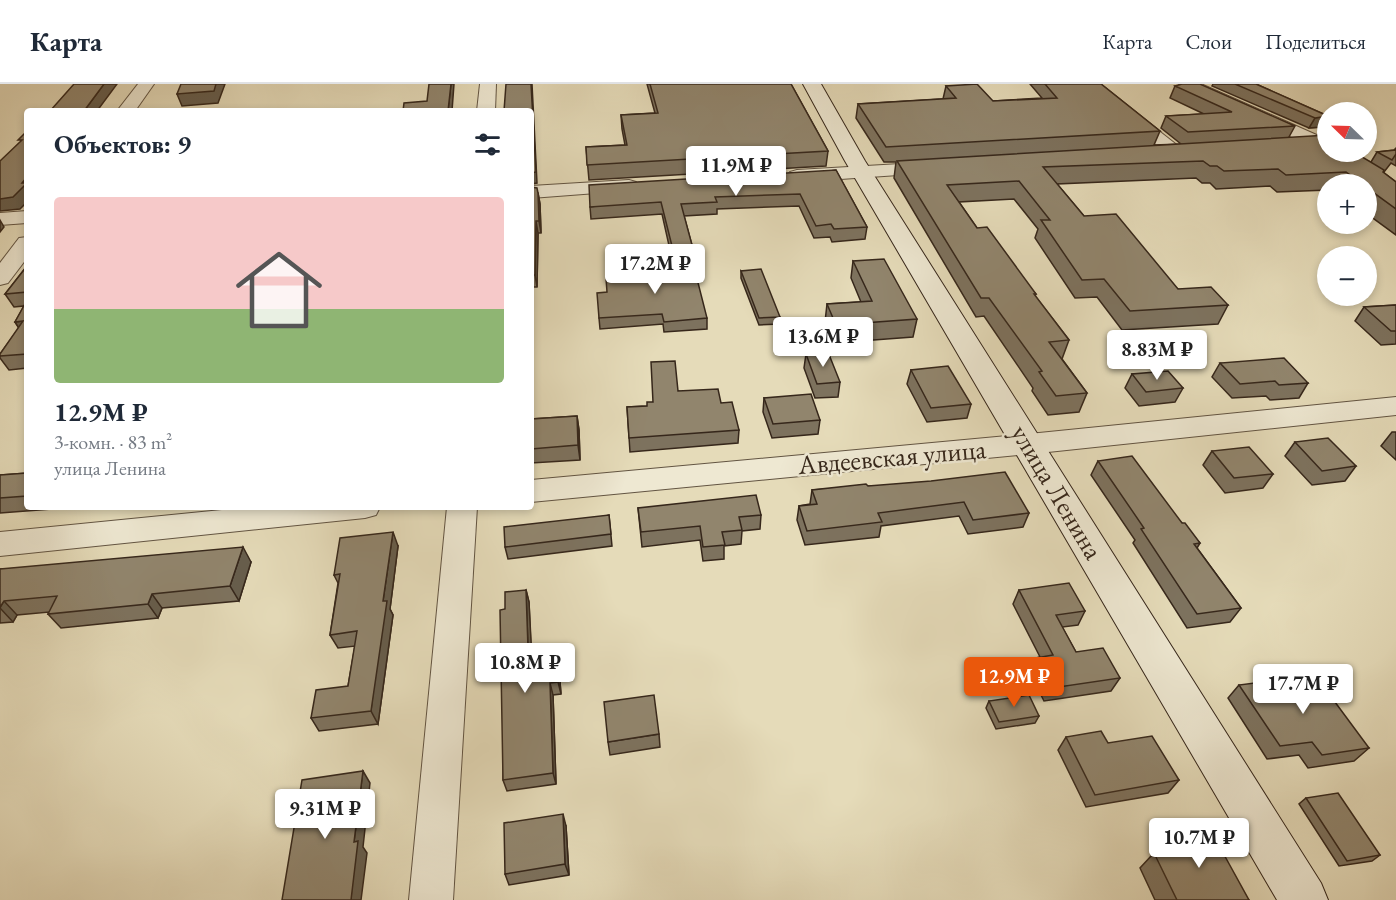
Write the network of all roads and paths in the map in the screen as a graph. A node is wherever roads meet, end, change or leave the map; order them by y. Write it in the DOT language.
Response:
graph roads {
  1 [pos="146,84"];
  2 [pos="488,84"];
  3 [pos="812,84"];
  4 [pos="1089,84"];
  5 [pos="1187,84"];
  6 [pos="128,108"];
  7 [pos="486,108"];
  8 [pos="1317,143"];
  9 [pos="1279,147"];
  10 [pos="1317,149"];
  11 [pos="1201,152"];
  12 [pos="1178,153"];
  13 [pos="1155,155"];
  14 [pos="948,167"];
  15 [pos="861,172"];
  16 [pos="779,177"];
  17 [pos="651,185"];
  18 [pos="534,192"];
  19 [pos="24,217"];
  20 [pos="0,219"];
  21 [pos="24,247"];
  22 [pos="0,278"];
  23 [pos="1396,406"];
  24 [pos="1029,444"];
  25 [pos="534,491"];
  26 [pos="335,510"];
  27 [pos="462,510"];
  28 [pos="0,544"];
  29 [pos="431,900"];
  30 [pos="1304,900"];
  1 -- 6 [label="street"];
  2 -- 7 [label="street"];
  3 -- 15 [label="main road, улица Ленина"];
  4 -- 12 [label="street"];
  5 -- 8 [label="street"];
  9 -- 10 [label="street"];
  11 -- 12 [label="street"];
  12 -- 13 [label="street"];
  14 -- 15 [label="street"];
  15 -- 16 [label="street"];
  15 -- 24 [label="main road, улица Ленина"];
  17 -- 18 [label="street"];
  19 -- 20 [label="street"];
  21 -- 22 [label="street"];
  23 -- 24 [label="street, Авдеевская улица"];
  24 -- 25 [label="street, Авдеевская улица"];
  24 -- 30 [label="main road, улица Ленина"];
  26 -- 28 [label="street"];
  27 -- 29 [label="street"];
}
